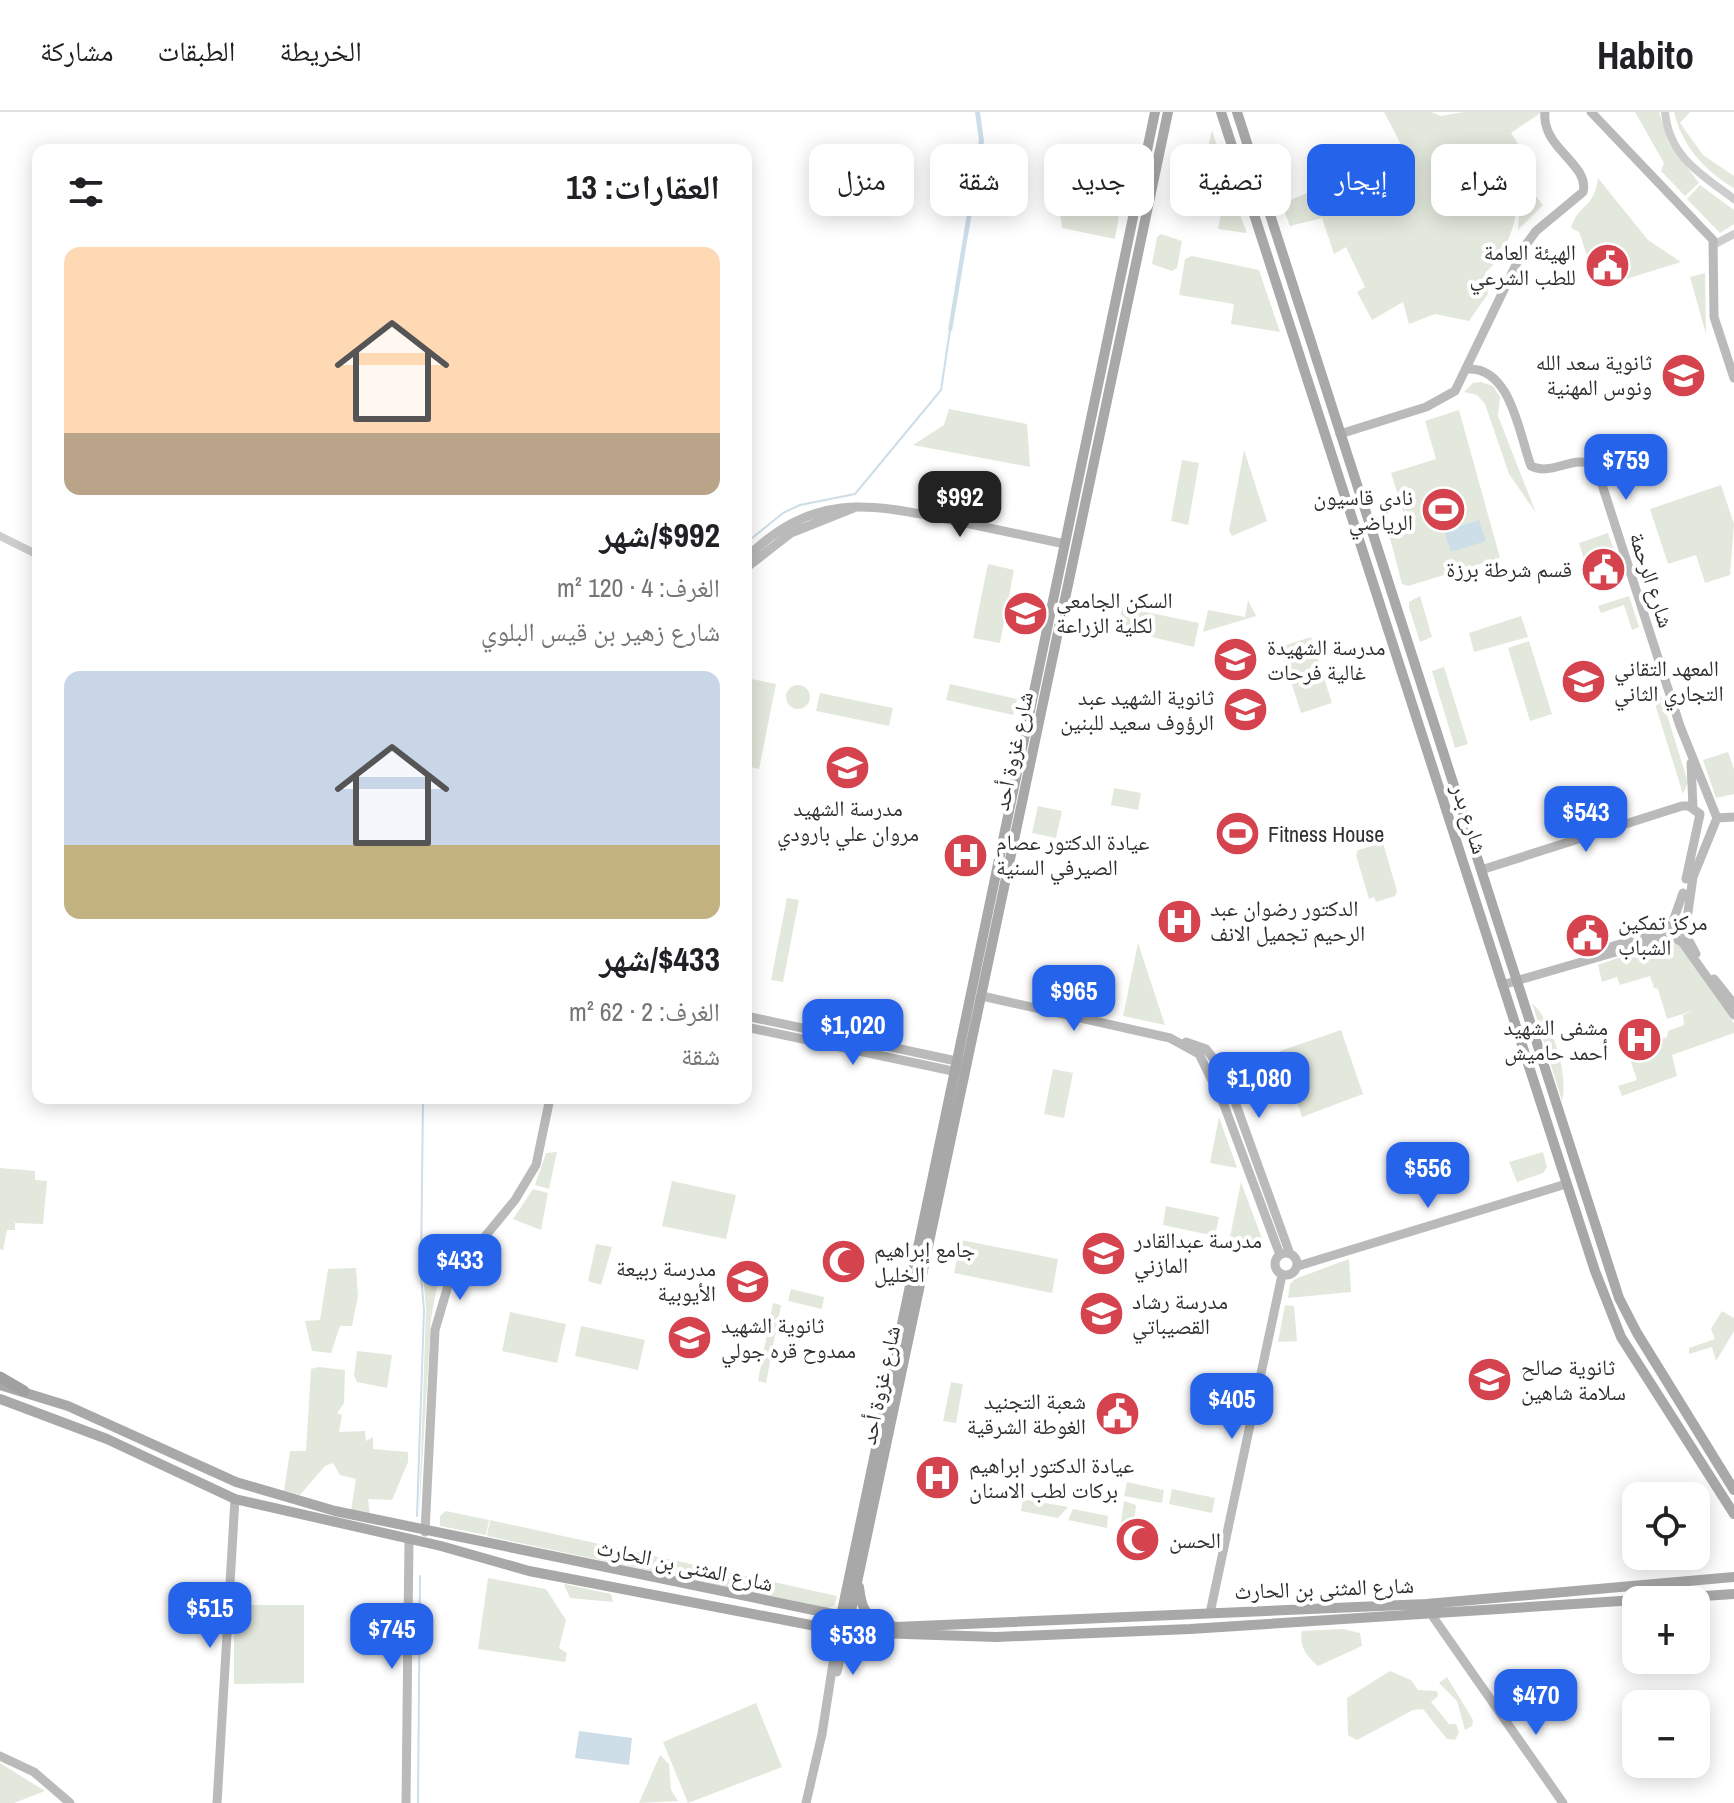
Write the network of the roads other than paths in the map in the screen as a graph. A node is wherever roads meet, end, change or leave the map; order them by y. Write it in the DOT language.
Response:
graph roads {
  1 [pos="1155,112"];
  2 [pos="1168,112"];
  3 [pos="1221,112"];
  4 [pos="1237,112"];
  5 [pos="1545,112"];
  6 [pos="1591,112"];
  7 [pos="1665,112"];
  8 [pos="1734,199"];
  9 [pos="1734,234"];
  10 [pos="1715,244"];
  11 [pos="1467,369"];
  12 [pos="1734,378"];
  13 [pos="1340,434"];
  14 [pos="1327,439"];
  15 [pos="856,507"];
  16 [pos="0,536"];
  17 [pos="1065,544"];
  18 [pos="32,552"];
  19 [pos="752,553"];
  20 [pos="752,563"];
  21 [pos="1690,754"];
  22 [pos="1697,814"];
  23 [pos="1714,814"];
  24 [pos="1734,817"];
  25 [pos="1711,828"];
  26 [pos="1481,870"];
  27 [pos="1676,934"];
  28 [pos="1522,978"];
  29 [pos="1502,985"];
  30 [pos="982,996"];
  31 [pos="1734,1004"];
  32 [pos="1734,1015"];
  33 [pos="752,1017"];
  34 [pos="752,1028"];
  35 [pos="955,1066"];
  36 [pos="967,1069"];
  37 [pos="549,1104"];
  38 [pos="1566,1184"];
  39 [pos="1285,1254"];
  40 [pos="1298,1266"];
  41 [pos="1282,1275"];
  42 [pos="0,1377"];
  43 [pos="0,1385"];
  44 [pos="24,1391"];
  45 [pos="0,1399"];
  46 [pos="1734,1490"];
  47 [pos="235,1499"];
  48 [pos="1734,1514"];
  49 [pos="425,1532"];
  50 [pos="409,1539"];
  51 [pos="859,1573"];
  52 [pos="1731,1576"];
  53 [pos="1734,1594"];
  54 [pos="1710,1596"];
  55 [pos="1622,1601"];
  56 [pos="1210,1613"];
  57 [pos="1431,1614"];
  58 [pos="845,1618"];
  59 [pos="896,1627"];
  60 [pos="842,1632"];
  61 [pos="0,1756"];
  62 [pos="70,1803"];
  63 [pos="217,1803"];
  64 [pos="406,1803"];
  65 [pos="806,1803"];
  66 [pos="1563,1803"];
  1 -- 17 [label="main road, شارع غزوة أحد"];
  2 -- 30 [label="main road, شارع غزوة أحد"];
  3 -- 14 [label="main road, شارع بدر"];
  4 -- 13 [label="main road, شارع بدر"];
  5 -- 11 [label="main road"];
  6 -- 10 [label="main road"];
  7 -- 8 [label="street"];
  9 -- 10 [label="street"];
  10 -- 12 [label="main road"];
  11 -- 13 [label="main road"];
  11 -- 21 [label="main road, شارع الرحمة"];
  13 -- 14 [label="main road"];
  13 -- 26 [label="main road, شارع بدر"];
  14 -- 29 [label="main road, شارع بدر"];
  15 -- 17 [label="main road"];
  15 -- 19 [label="main road"];
  15 -- 20 [label="main road"];
  16 -- 18 [label="street"];
  17 -- 35 [label="main road, شارع غزوة أحد"];
  21 -- 22 [label="main road, شارع الرحمة"];
  21 -- 23 [label="main road, شارع الرحمة"];
  22 -- 23 [label="main road"];
  22 -- 25 [label="main road"];
  22 -- 26 [label="main road"];
  22 -- 27 [label="main road, شارع الرحمة"];
  23 -- 24 [label="main road"];
  23 -- 25 [label="main road"];
  25 -- 27 [label="main road"];
  26 -- 28 [label="main road, شارع بدر"];
  27 -- 28 [label="main road"];
  27 -- 31 [label="main road"];
  27 -- 32 [label="main road"];
  28 -- 29 [label="main road"];
  28 -- 46 [label="main road, شارع بدر"];
  29 -- 38 [label="main road, شارع بدر"];
  30 -- 36 [label="main road, شارع غزوة أحد"];
  30 -- 39 [label="main road"];
  33 -- 35 [label="main road"];
  34 -- 35 [label="main road"];
  35 -- 36 [label="main road"];
  35 -- 58 [label="main road, شارع غزوة أحد"];
  36 -- 51 [label="main road, شارع غزوة أحد"];
  37 -- 49 [label="main road"];
  38 -- 40 [label="main road"];
  38 -- 48 [label="main road, شارع بدر"];
  39 -- 40 [label="main road"];
  39 -- 41 [label="main road"];
  40 -- 41 [label="main road"];
  41 -- 56 [label="main road"];
  42 -- 44 [label="highway"];
  43 -- 44 [label="main road, شارع المثنى بن الحارث"];
  44 -- 49 [label="main road, شارع المثنى بن الحارث"];
  45 -- 47 [label="main road, شارع المثنى بن الحارث"];
  47 -- 50 [label="main road, شارع المثنى بن الحارث"];
  47 -- 63 [label="main road"];
  49 -- 58 [label="main road, شارع المثنى بن الحارث"];
  50 -- 60 [label="main road, شارع المثنى بن الحارث"];
  50 -- 64 [label="main road"];
  51 -- 58 [label="main road, شارع غزوة أحد"];
  51 -- 59 [label="main road"];
  52 -- 56 [label="main road, شارع المثنى بن الحارث"];
  53 -- 54 [label="main road"];
  55 -- 57 [label="main road, شارع المثنى بن الحارث"];
  56 -- 59 [label="main road, شارع المثنى بن الحارث"];
  57 -- 60 [label="main road, شارع المثنى بن الحارث"];
  57 -- 66 [label="main road"];
  58 -- 59 [label="main road, شارع المثنى بن الحارث"];
  58 -- 60 [label="main road, شارع غزوة أحد"];
  60 -- 65 [label="main road"];
  61 -- 62 [label="main road"];
}
